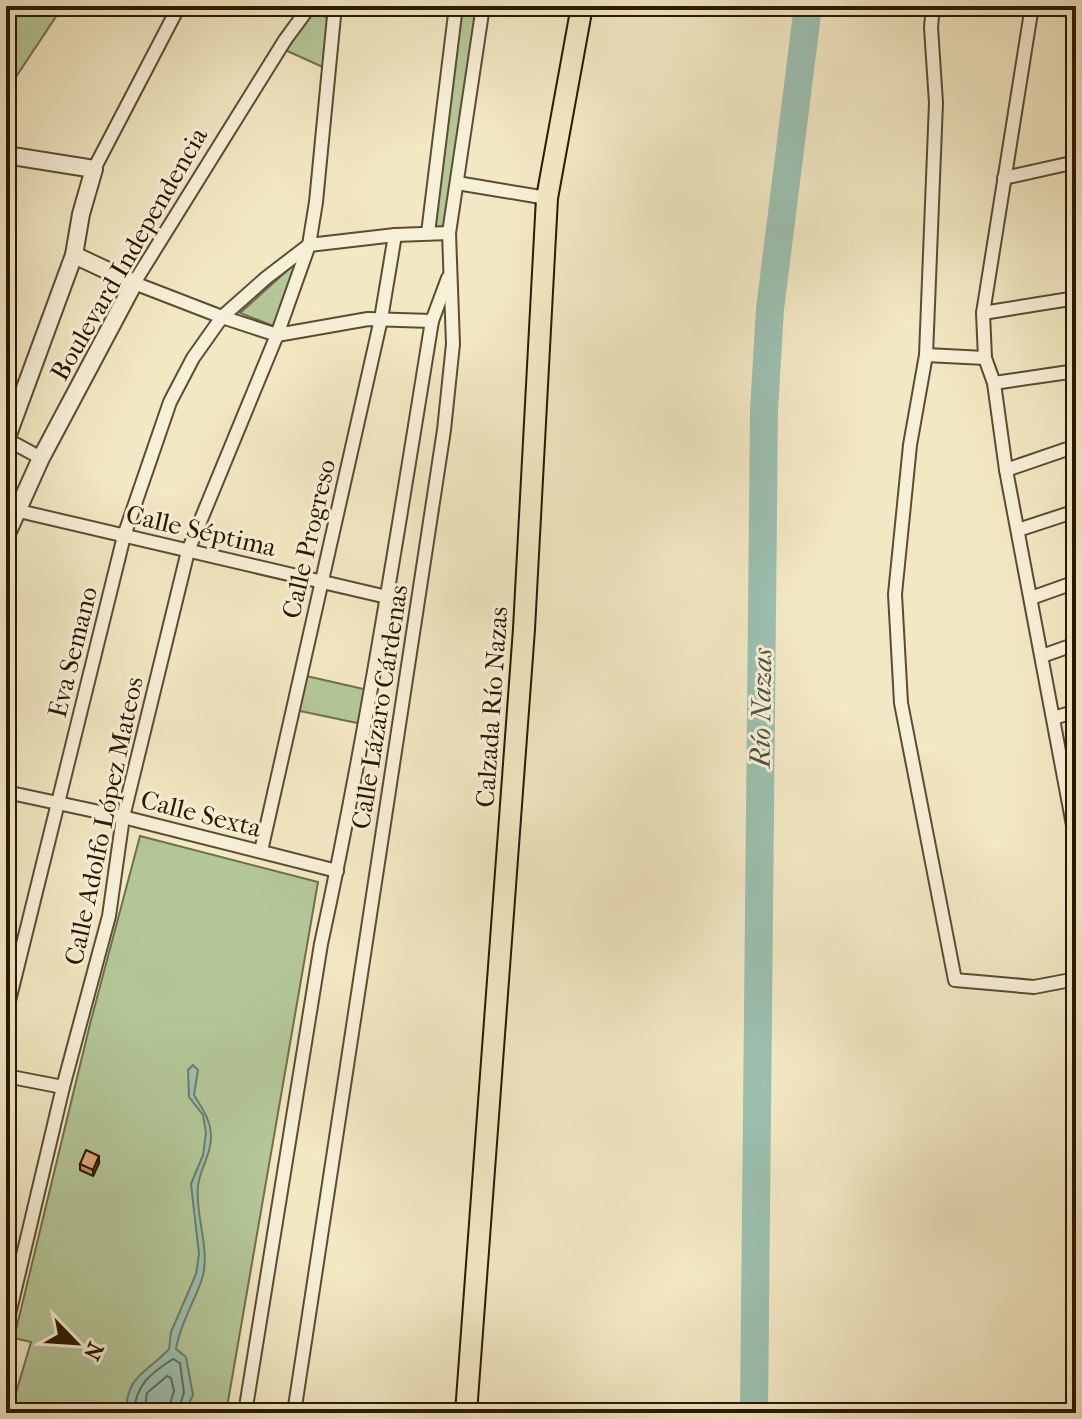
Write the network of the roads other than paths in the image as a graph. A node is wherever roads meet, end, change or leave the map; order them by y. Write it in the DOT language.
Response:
graph roads {
  1 [pos="179,6"];
  2 [pos="310,6"];
  3 [pos="335,6"];
  4 [pos="456,6"];
  5 [pos="483,6"];
  6 [pos="582,6"];
  7 [pos="933,6"];
  8 [pos="1032,6"];
  9 [pos="6,155"];
  10 [pos="1076,162"];
  11 [pos="94,169"];
  12 [pos="1004,178"];
  13 [pos="457,183"];
  14 [pos="547,198"];
  15 [pos="428,233"];
  16 [pos="449,233"];
  17 [pos="395,235"];
  18 [pos="309,245"];
  19 [pos="74,255"];
  20 [pos="449,275"];
  21 [pos="134,283"];
  22 [pos="1076,298"];
  23 [pos="983,313"];
  24 [pos="222,317"];
  25 [pos="381,319"];
  26 [pos="432,321"];
  27 [pos="277,335"];
  28 [pos="926,355"];
  29 [pos="985,358"];
  30 [pos="1076,371"];
  31 [pos="994,383"];
  32 [pos="6,440"];
  33 [pos="1076,446"];
  34 [pos="41,458"];
  35 [pos="1006,470"];
  36 [pos="11,509"];
  37 [pos="1076,511"];
  38 [pos="1018,530"];
  39 [pos="6,536"];
  40 [pos="124,536"];
  41 [pos="188,551"];
  42 [pos="322,582"];
  43 [pos="1076,582"];
  44 [pos="387,597"];
  45 [pos="1031,598"];
  46 [pos="1076,644"];
  47 [pos="1042,656"];
  48 [pos="1076,711"];
  49 [pos="1054,718"];
  50 [pos="1070,777"];
  51 [pos="6,792"];
  52 [pos="59,803"];
  53 [pos="123,817"];
  54 [pos="1076,835"];
  55 [pos="261,851"];
  56 [pos="337,871"];
  57 [pos="1076,979"];
  58 [pos="6,1013"];
  59 [pos="6,1076"];
  60 [pos="63,1087"];
  61 [pos="6,1327"];
  62 [pos="245,1413"];
  63 [pos="294,1413"];
  64 [pos="466,1413"];
  1 -- 11 [label="street, Boulevard Independencia"];
  2 -- 21 [label="street, Boulevard Independencia"];
  3 -- 18 [label="street, Calle Adolfo López Mateos"];
  4 -- 15 [label="street"];
  5 -- 13 [label="street, Calle Lázaro Cárdenas"];
  6 -- 14 [label="main road, Calzada Río Nazas"];
  7 -- 28 [label="street"];
  8 -- 12 [label="street"];
  9 -- 11 [label="street"];
  10 -- 12 [label="street"];
  11 -- 19 [label="street, Boulevard Independencia"];
  12 -- 23 [label="street"];
  13 -- 14 [label="street"];
  13 -- 16 [label="street, Calle Lázaro Cárdenas"];
  14 -- 64 [label="main road, Calzada Río Nazas"];
  15 -- 16 [label="street"];
  15 -- 17 [label="street"];
  16 -- 20 [label="street, Calle Lázaro Cárdenas"];
  17 -- 18 [label="street"];
  17 -- 25 [label="street, Calle Progreso"];
  18 -- 24 [label="street, Eva Semano"];
  18 -- 27 [label="street, Calle Adolfo López Mateos"];
  19 -- 21 [label="street"];
  19 -- 32 [label="street, Boulevard Independencia"];
  20 -- 26 [label="street"];
  20 -- 63 [label="street, Calle Lázaro Cárdenas"];
  21 -- 24 [label="street"];
  21 -- 34 [label="street, Boulevard Independencia"];
  22 -- 23 [label="street"];
  23 -- 29 [label="street"];
  24 -- 27 [label="street"];
  24 -- 40 [label="street, Eva Semano"];
  25 -- 26 [label="street"];
  25 -- 27 [label="street"];
  25 -- 42 [label="street, Calle Progreso"];
  26 -- 44 [label="street"];
  27 -- 41 [label="street, Calle Adolfo López Mateos"];
  28 -- 29 [label="street"];
  28 -- 57 [label="street"];
  29 -- 31 [label="street"];
  30 -- 31 [label="street"];
  31 -- 35 [label="street"];
  32 -- 34 [label="street"];
  33 -- 35 [label="street"];
  34 -- 36 [label="street, Boulevard Independencia"];
  35 -- 38 [label="street"];
  36 -- 39 [label="street, Boulevard Independencia"];
  36 -- 40 [label="street, Calle Séptima"];
  37 -- 38 [label="street"];
  38 -- 45 [label="street"];
  40 -- 41 [label="street, Calle Séptima"];
  40 -- 52 [label="street, Eva Semano"];
  41 -- 42 [label="street, Calle Séptima"];
  41 -- 53 [label="street, Calle Adolfo López Mateos"];
  42 -- 44 [label="street, Calle Séptima"];
  42 -- 55 [label="street, Calle Progreso"];
  43 -- 45 [label="street"];
  44 -- 56 [label="street"];
  45 -- 47 [label="street"];
  46 -- 47 [label="street"];
  47 -- 49 [label="street"];
  48 -- 49 [label="street"];
  49 -- 50 [label="street"];
  50 -- 54 [label="street"];
  51 -- 52 [label="street, Calle Sexta"];
  52 -- 53 [label="street, Calle Sexta"];
  52 -- 58 [label="street, Eva Semano"];
  53 -- 55 [label="street, Calle Sexta"];
  53 -- 60 [label="street, Calle Adolfo López Mateos"];
  55 -- 56 [label="street, Calle Sexta"];
  56 -- 62 [label="street"];
  59 -- 60 [label="street"];
  60 -- 61 [label="street, Calle Adolfo López Mateos"];
}
